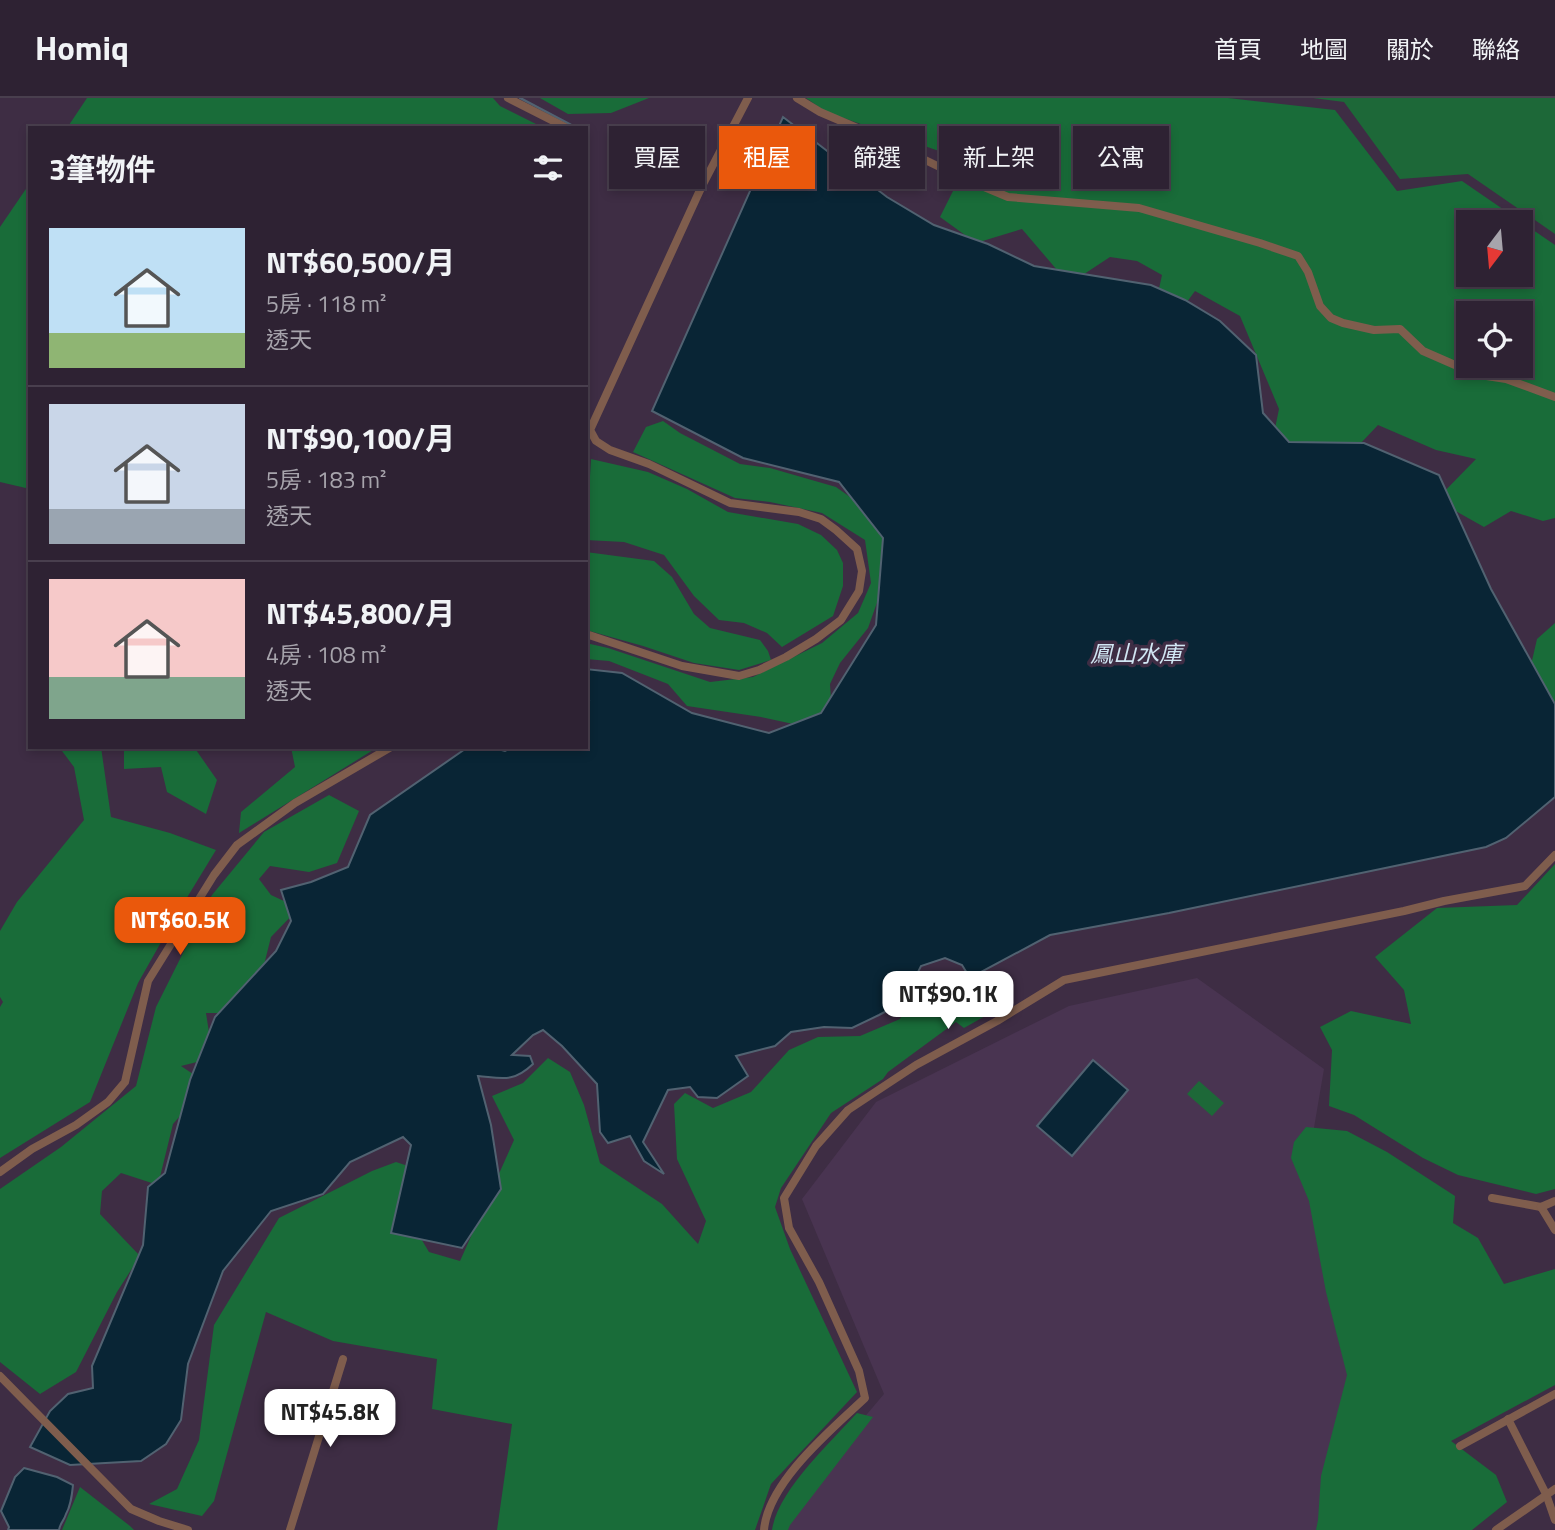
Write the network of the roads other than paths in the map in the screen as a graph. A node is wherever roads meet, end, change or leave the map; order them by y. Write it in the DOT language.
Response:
graph roads {
  1 [pos="508,98"];
  2 [pos="748,98"];
  3 [pos="797,98"];
  4 [pos="563,126"];
  5 [pos="1555,397"];
  6 [pos="588,635"];
  7 [pos="388,749"];
  8 [pos="1555,856"];
  9 [pos="0,1172"];
  10 [pos="1492,1198"];
  11 [pos="1555,1201"];
  12 [pos="1541,1207"];
  13 [pos="1555,1230"];
  14 [pos="343,1359"];
  15 [pos="0,1376"];
  16 [pos="1555,1394"];
  17 [pos="1508,1419"];
  18 [pos="1460,1446"];
  19 [pos="1555,1489"];
  20 [pos="1546,1494"];
  21 [pos="1555,1520"];
  22 [pos="188,1530"];
  23 [pos="290,1530"];
  24 [pos="764,1530"];
  25 [pos="1496,1530"];
  1 -- 4 [label="street"];
  2 -- 6 [label="street"];
  3 -- 5 [label="street"];
  7 -- 9 [label="street"];
  8 -- 24 [label="street"];
  10 -- 12 [label="street"];
  11 -- 12 [label="street"];
  12 -- 13 [label="street"];
  14 -- 23 [label="street"];
  15 -- 22 [label="street"];
  16 -- 17 [label="street"];
  17 -- 18 [label="street"];
  17 -- 20 [label="street"];
  19 -- 20 [label="street"];
  20 -- 21 [label="street"];
  20 -- 25 [label="street"];
}
